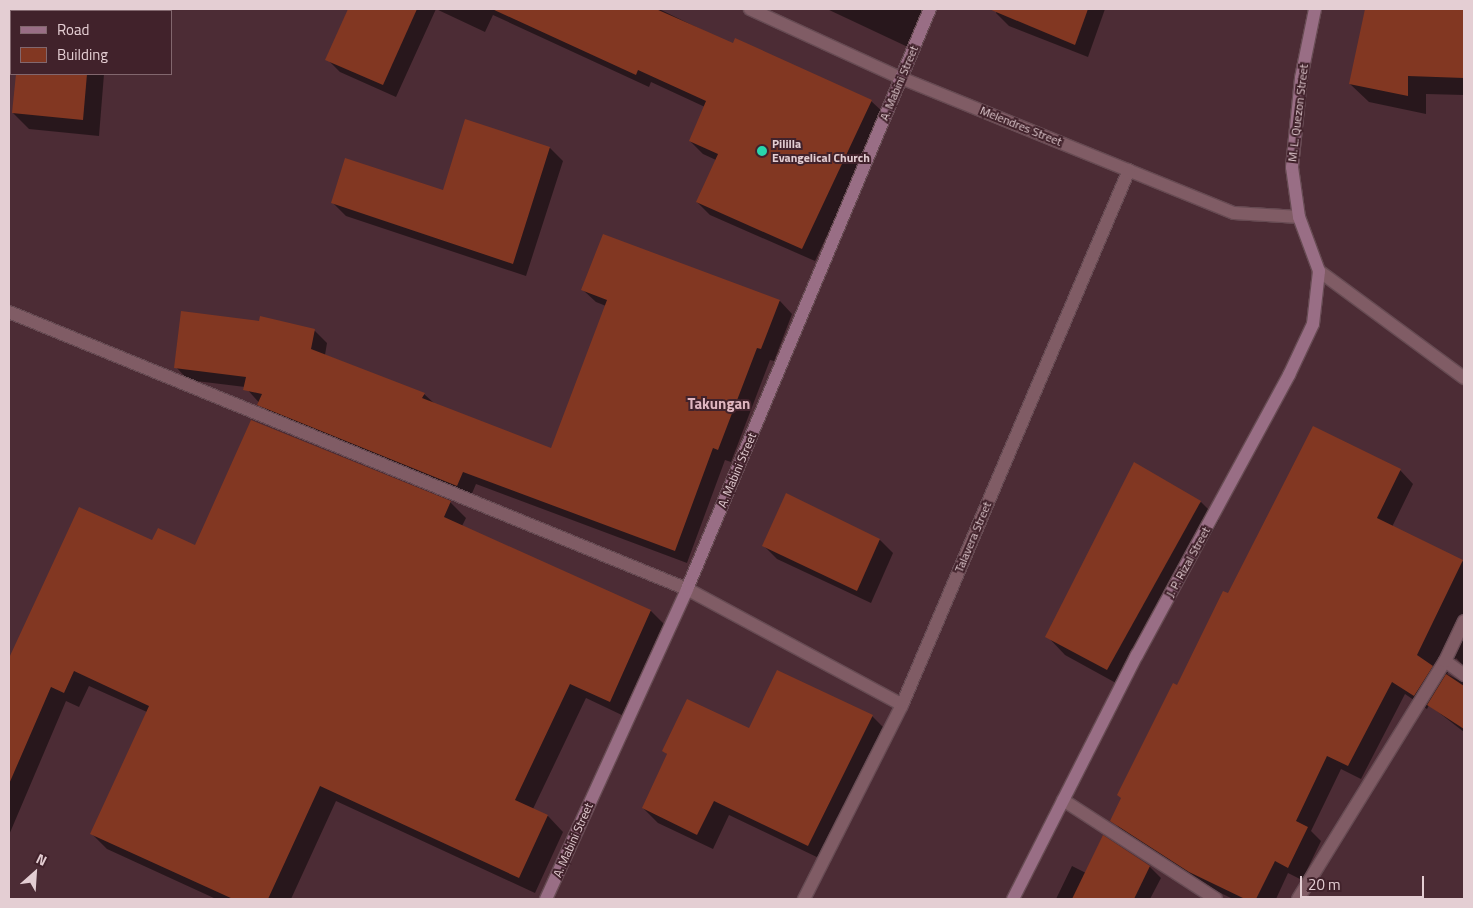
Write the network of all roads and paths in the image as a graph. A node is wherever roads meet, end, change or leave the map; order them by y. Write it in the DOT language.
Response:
graph roads {
  1 [pos="750,9"];
  2 [pos="930,9"];
  3 [pos="1315,9"];
  4 [pos="901,78"];
  5 [pos="1129,170"];
  6 [pos="1299,217"];
  7 [pos="1319,271"];
  8 [pos="9,312"];
  9 [pos="1464,378"];
  10 [pos="687,589"];
  11 [pos="1464,621"];
  12 [pos="1445,661"];
  13 [pos="1464,674"];
  14 [pos="902,705"];
  15 [pos="1063,800"];
  16 [pos="546,899"];
  17 [pos="804,899"];
  18 [pos="1013,899"];
  19 [pos="1216,899"];
  20 [pos="1298,899"];
  1 -- 4 [label="street, Melendres Street"];
  2 -- 4 [label="main road, A. Mabini Street"];
  3 -- 6 [label="main road, M. L. Quezon Street"];
  4 -- 5 [label="street, Melendres Street"];
  4 -- 10 [label="main road, A. Mabini Street"];
  5 -- 6 [label="street, Melendres Street"];
  5 -- 14 [label="street, Talavera Street"];
  6 -- 7 [label="main road, J. P. Rizal Street"];
  7 -- 9 [label="street"];
  7 -- 15 [label="main road, J. P. Rizal Street"];
  8 -- 10 [label="street"];
  10 -- 14 [label="street"];
  10 -- 16 [label="main road, A. Mabini Street"];
  11 -- 12 [label="street"];
  12 -- 13 [label="street"];
  12 -- 20 [label="street"];
  14 -- 17 [label="street, Talavera Street"];
  15 -- 18 [label="main road, J. P. Rizal Street"];
  15 -- 19 [label="street"];
}
